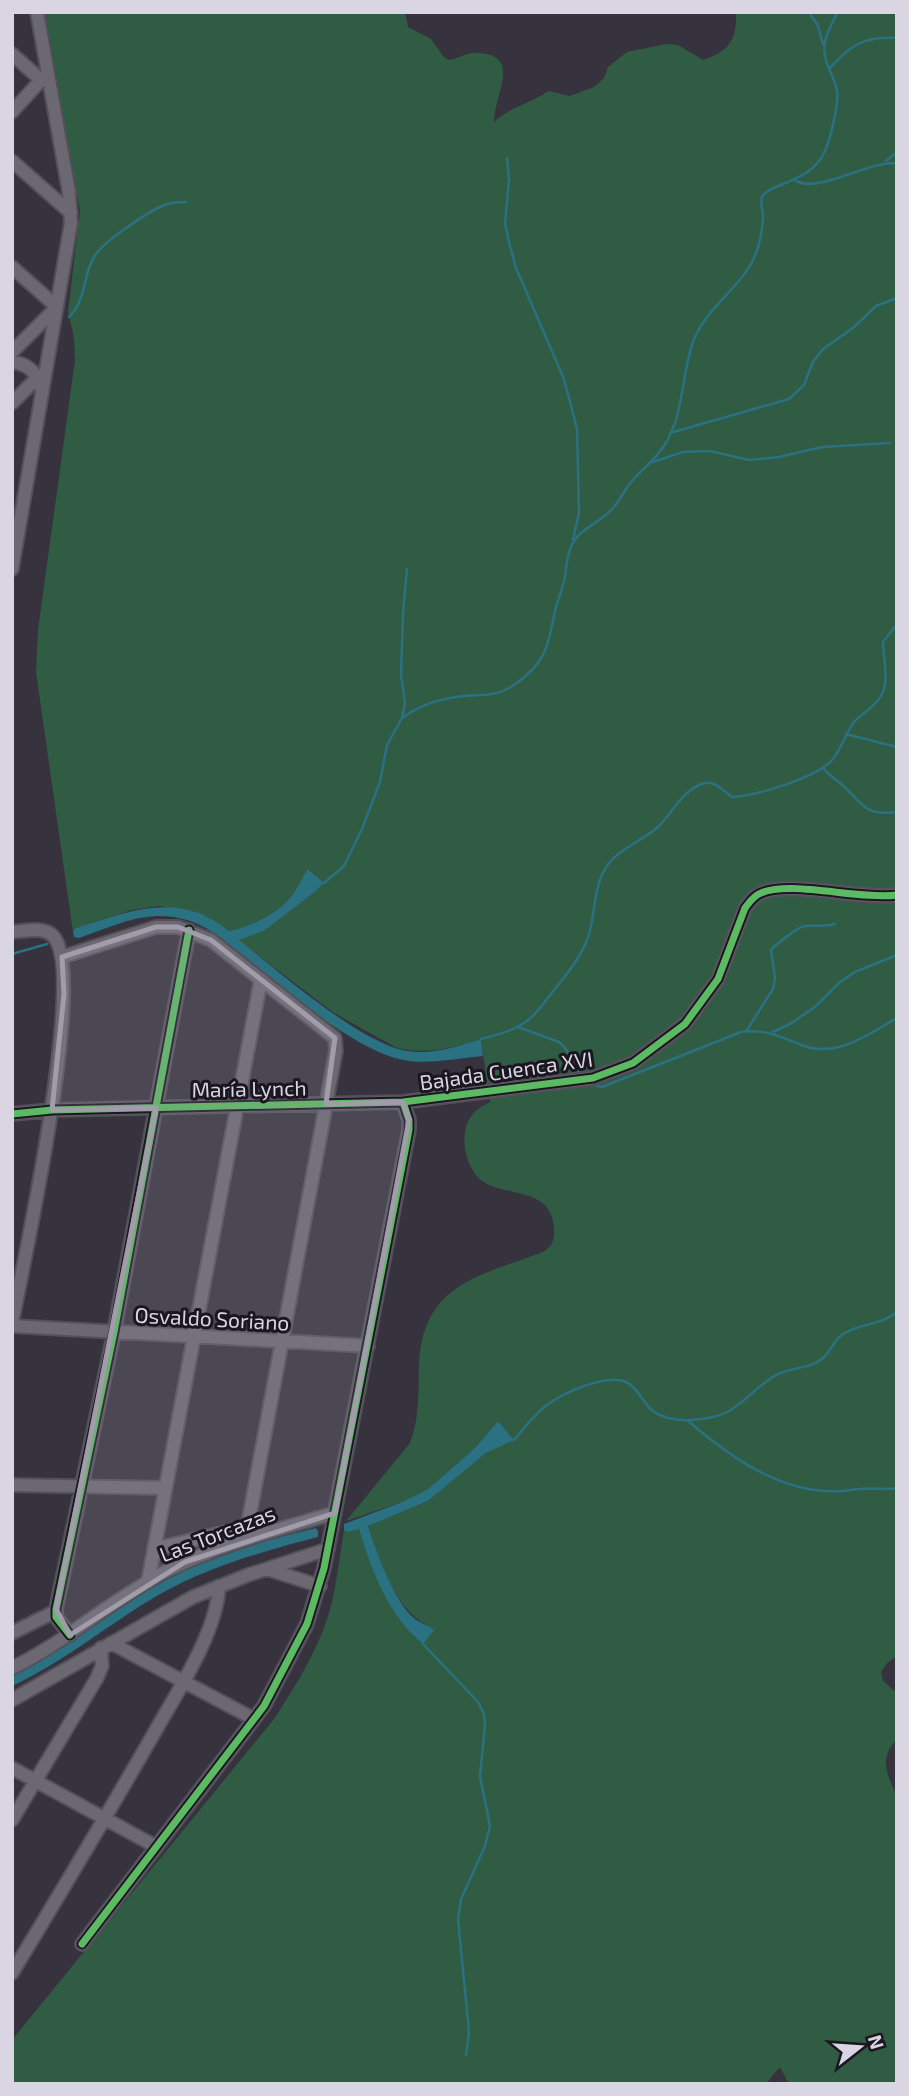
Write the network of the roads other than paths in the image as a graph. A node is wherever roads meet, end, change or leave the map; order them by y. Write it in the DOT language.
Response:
graph roads {
  1 [pos="37,12"];
  2 [pos="12,54"];
  3 [pos="45,79"];
  4 [pos="12,112"];
  5 [pos="12,161"];
  6 [pos="71,213"];
  7 [pos="12,267"];
  8 [pos="57,307"];
  9 [pos="12,352"];
  10 [pos="12,362"];
  11 [pos="38,377"];
  12 [pos="42,393"];
  13 [pos="12,403"];
  14 [pos="17,511"];
  15 [pos="12,569"];
  16 [pos="897,895"];
  17 [pos="188,930"];
  18 [pos="12,932"];
  19 [pos="62,957"];
  20 [pos="261,979"];
  21 [pos="403,1102"];
  22 [pos="326,1104"];
  23 [pos="237,1106"];
  24 [pos="156,1108"];
  25 [pos="52,1110"];
  26 [pos="12,1114"];
  27 [pos="12,1325"];
  28 [pos="114,1332"];
  29 [pos="194,1336"];
  30 [pos="282,1341"];
  31 [pos="368,1346"];
  32 [pos="12,1485"];
  33 [pos="82,1486"];
  34 [pos="165,1488"];
  35 [pos="335,1513"];
  36 [pos="248,1527"];
  37 [pos="246,1540"];
  38 [pos="154,1549"];
  39 [pos="328,1549"];
  40 [pos="266,1569"];
  41 [pos="148,1582"];
  42 [pos="219,1586"];
  43 [pos="320,1586"];
  44 [pos="56,1611"];
  45 [pos="12,1633"];
  46 [pos="70,1635"];
  47 [pos="106,1645"];
  48 [pos="12,1668"];
  49 [pos="183,1682"];
  50 [pos="12,1700"];
  51 [pos="254,1719"];
  52 [pos="12,1768"];
  53 [pos="36,1781"];
  54 [pos="105,1819"];
  55 [pos="12,1820"];
  56 [pos="155,1846"];
  57 [pos="82,1944"];
  58 [pos="12,1973"];
  1 -- 3 [label="street"];
  2 -- 3 [label="street"];
  3 -- 4 [label="street"];
  3 -- 6 [label="street"];
  5 -- 6 [label="street"];
  6 -- 8 [label="street"];
  7 -- 8 [label="street"];
  8 -- 9 [label="street"];
  8 -- 12 [label="street"];
  10 -- 11 [label="street"];
  11 -- 12 [label="street"];
  11 -- 13 [label="street"];
  12 -- 14 [label="street"];
  14 -- 15 [label="street"];
  16 -- 21 [label="street, Bajada Cuenca XVI"];
  17 -- 19 [label="street"];
  17 -- 20 [label="street"];
  17 -- 24 [label="street"];
  18 -- 19 [label="street"];
  19 -- 25 [label="street"];
  20 -- 22 [label="street"];
  20 -- 23 [label="street"];
  21 -- 22 [label="street, María Lynch"];
  21 -- 31 [label="street"];
  22 -- 23 [label="street, María Lynch"];
  22 -- 30 [label="street"];
  23 -- 24 [label="street, María Lynch"];
  23 -- 29 [label="street"];
  24 -- 25 [label="street, María Lynch"];
  24 -- 28 [label="street"];
  25 -- 26 [label="street, María Lynch"];
  25 -- 27 [label="street"];
  27 -- 28 [label="street, Osvaldo Soriano"];
  28 -- 29 [label="street, Osvaldo Soriano"];
  28 -- 33 [label="street"];
  29 -- 30 [label="street, Osvaldo Soriano"];
  29 -- 34 [label="street"];
  30 -- 31 [label="street, Osvaldo Soriano"];
  30 -- 36 [label="street"];
  31 -- 35 [label="street"];
  32 -- 33 [label="street"];
  33 -- 34 [label="street"];
  33 -- 44 [label="street"];
  34 -- 38 [label="street"];
  35 -- 37 [label="street, Las Torcazas"];
  35 -- 39 [label="street"];
  36 -- 37 [label="street"];
  36 -- 38 [label="street"];
  37 -- 41 [label="street, Las Torcazas"];
  38 -- 41 [label="street"];
  39 -- 40 [label="street"];
  39 -- 43 [label="street"];
  40 -- 42 [label="street"];
  40 -- 43 [label="street"];
  41 -- 46 [label="street, Las Torcazas"];
  42 -- 47 [label="street"];
  42 -- 49 [label="street"];
  43 -- 51 [label="street"];
  44 -- 45 [label="street"];
  44 -- 46 [label="street"];
  46 -- 48 [label="street, Las Torcazas"];
  47 -- 49 [label="street"];
  47 -- 50 [label="street"];
  47 -- 53 [label="street"];
  49 -- 51 [label="street"];
  49 -- 54 [label="street"];
  51 -- 56 [label="street"];
  52 -- 53 [label="street"];
  53 -- 54 [label="street"];
  53 -- 55 [label="street"];
  54 -- 56 [label="street"];
  54 -- 58 [label="street"];
  56 -- 57 [label="street"];
}
